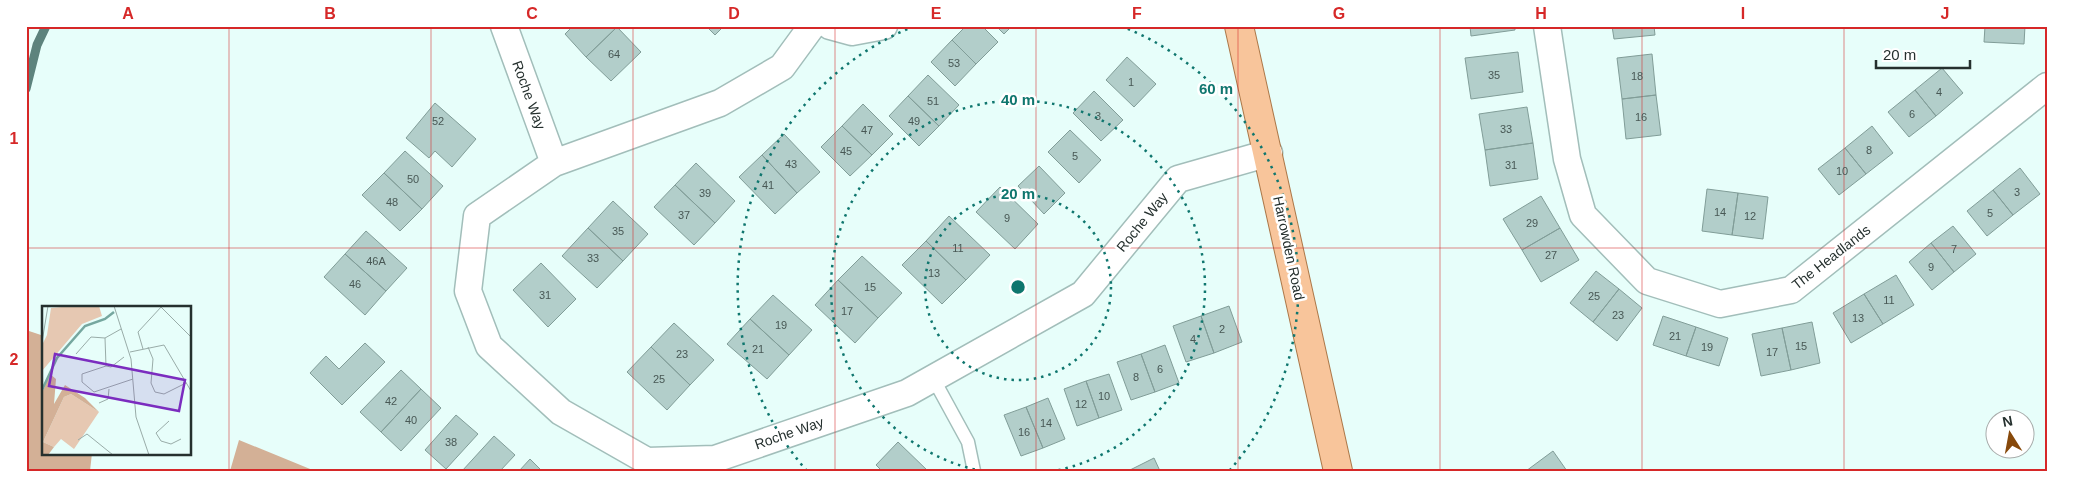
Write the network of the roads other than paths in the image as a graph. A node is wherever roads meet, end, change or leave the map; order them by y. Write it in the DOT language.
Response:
graph roads {
  1 [pos="504,26"];
  2 [pos="812,26"];
  3 [pos="830,26"];
  4 [pos="884,26"];
  5 [pos="1239,26"];
  6 [pos="1547,26"];
  7 [pos="2047,86"];
  8 [pos="1269,153"];
  9 [pos="554,164"];
  10 [pos="933,378"];
  11 [pos="974,471"];
  12 [pos="1338,471"];
  1 -- 9 [label="street, Roche Way"];
  2 -- 9 [label="street, Roche Way"];
  3 -- 4 [label="street"];
  5 -- 8 [label="main road, Harrowden Road"];
  6 -- 7 [label="street, The Headlands"];
  8 -- 10 [label="street, Roche Way"];
  8 -- 12 [label="main road, Harrowden Road"];
  9 -- 10 [label="street, Roche Way"];
  10 -- 11 [label="lane"];
}
